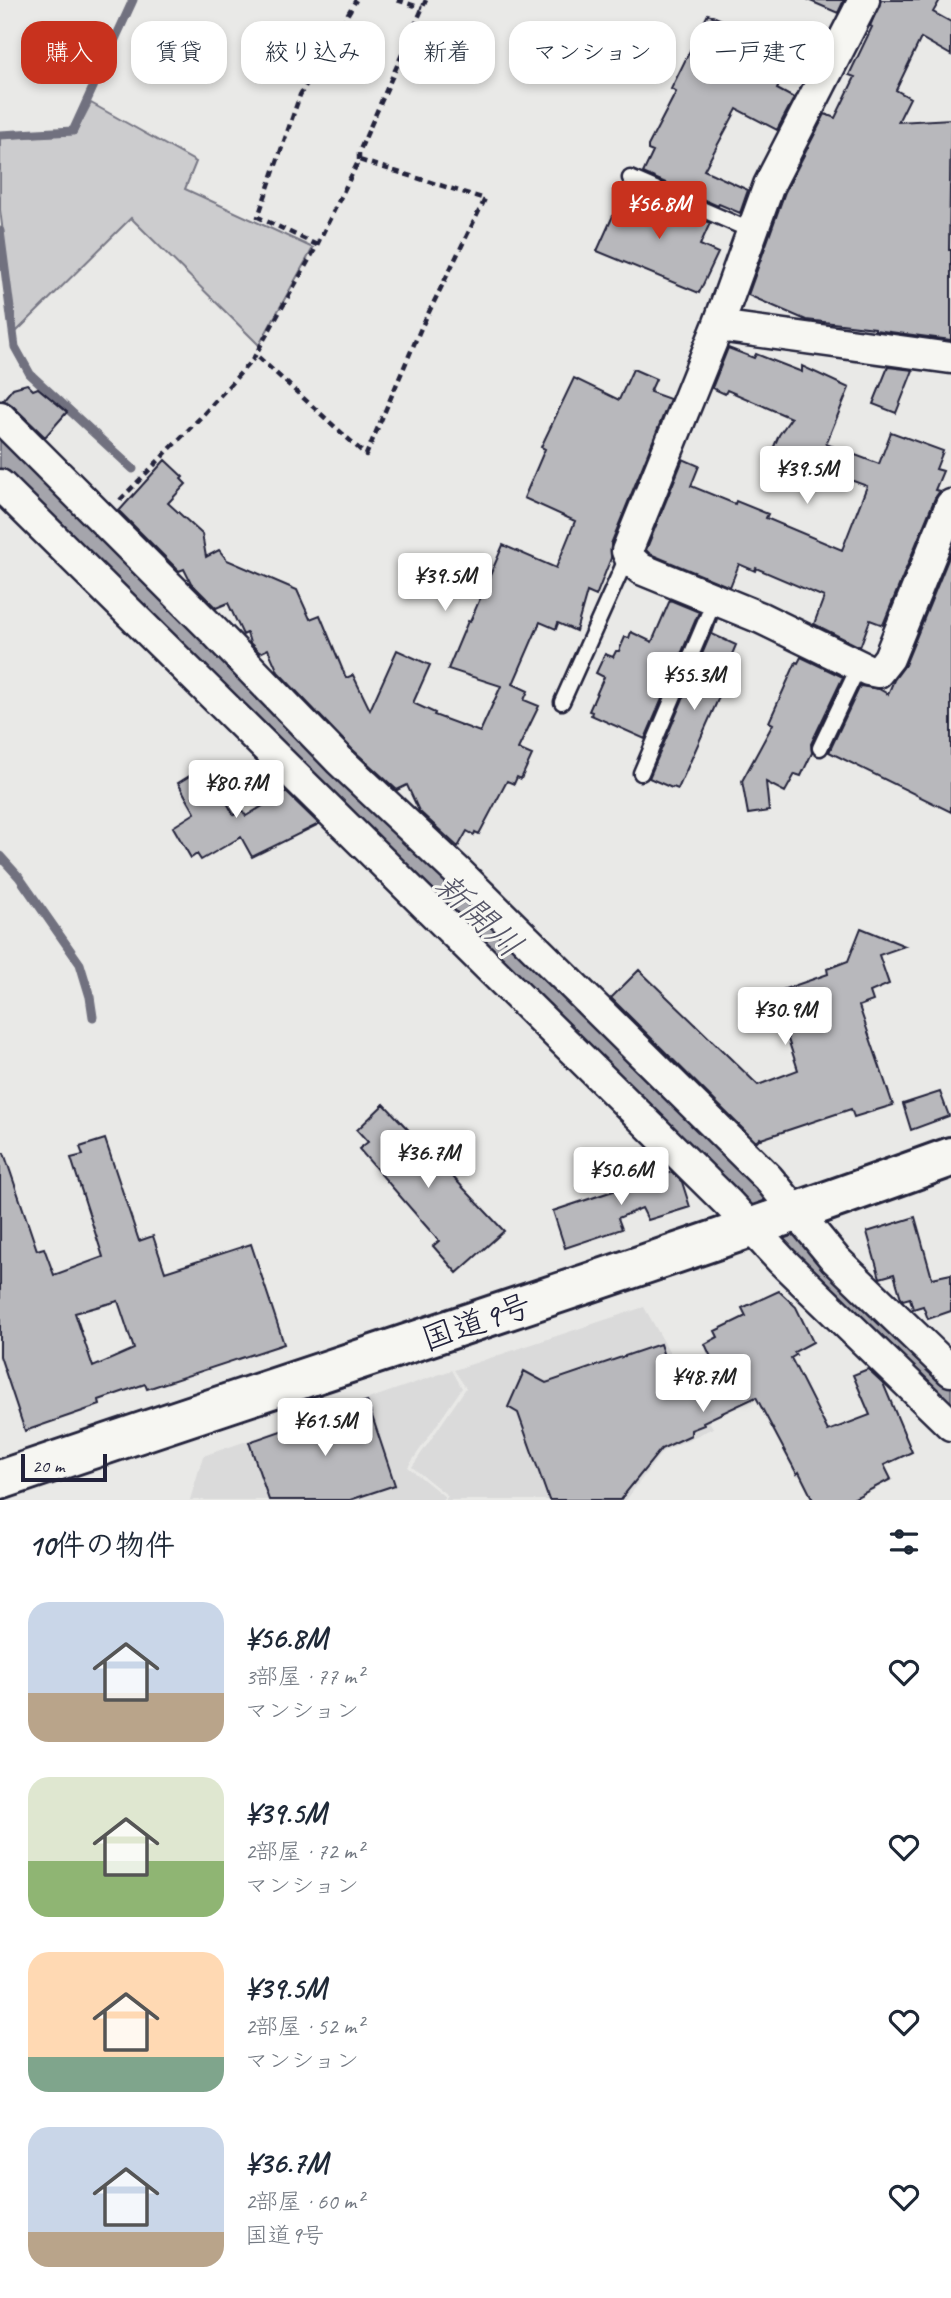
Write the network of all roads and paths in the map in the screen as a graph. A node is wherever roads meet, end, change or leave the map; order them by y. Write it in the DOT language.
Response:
graph roads {
  1 [pos="356,0"];
  2 [pos="397,0"];
  3 [pos="426,0"];
  4 [pos="864,0"];
  5 [pos="422,8"];
  6 [pos="359,160"];
  7 [pos="630,178"];
  8 [pos="752,231"];
  9 [pos="317,246"];
  10 [pos="718,326"];
  11 [pos="256,355"];
  12 [pos="951,358"];
  13 [pos="0,417"];
  14 [pos="0,485"];
  15 [pos="951,505"];
  16 [pos="102,518"];
  17 [pos="628,555"];
  18 [pos="715,599"];
  19 [pos="859,666"];
  20 [pos="562,702"];
  21 [pos="820,748"];
  22 [pos="641,773"];
  23 [pos="951,1157"];
  24 [pos="774,1219"];
  25 [pos="951,1371"];
  26 [pos="951,1425"];
  27 [pos="0,1480"];
  1 -- 9 [label="path"];
  2 -- 5 [label="path"];
  3 -- 5 [label="path"];
  4 -- 8 [label="street"];
  5 -- 6 [label="path"];
  6 -- 9 [label="path"];
  6 -- 11 [label="path"];
  7 -- 8 [label="lane"];
  8 -- 10 [label="street"];
  9 -- 11 [label="path"];
  10 -- 12 [label="street"];
  10 -- 17 [label="street"];
  11 -- 16 [label="path"];
  13 -- 16 [label="street"];
  14 -- 24 [label="street"];
  15 -- 19 [label="street"];
  16 -- 24 [label="street"];
  17 -- 18 [label="street"];
  17 -- 20 [label="lane"];
  18 -- 19 [label="street"];
  18 -- 22 [label="lane"];
  19 -- 21 [label="lane"];
  23 -- 24 [label="highway, 国道9号"];
  24 -- 25 [label="street"];
  24 -- 26 [label="street"];
  24 -- 27 [label="highway, 国道9号"];
}
